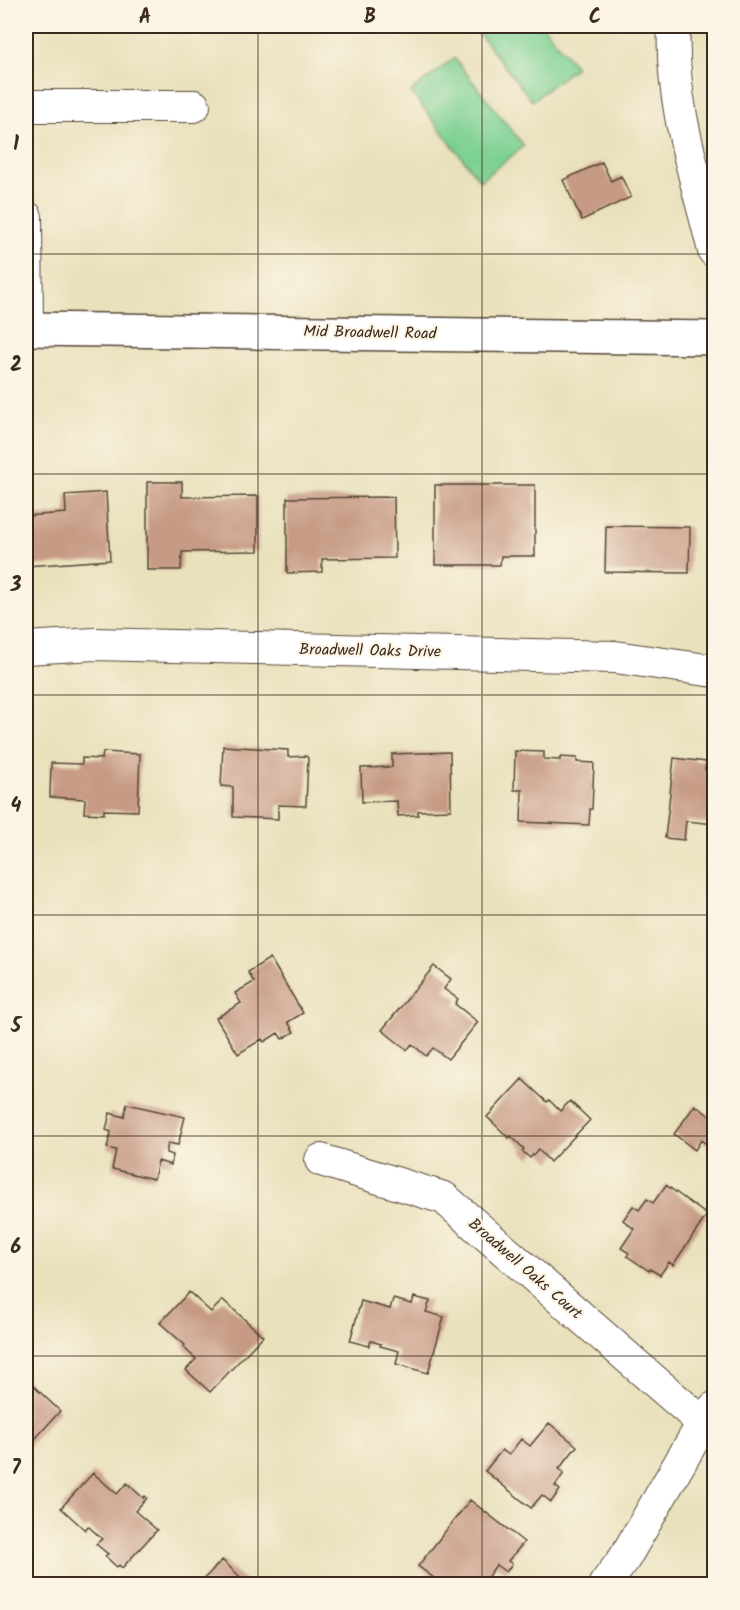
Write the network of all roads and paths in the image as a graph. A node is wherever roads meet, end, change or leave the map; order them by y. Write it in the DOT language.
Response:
graph roads {
  1 [pos="674,26"];
  2 [pos="26,106"];
  3 [pos="194,106"];
  4 [pos="26,217"];
  5 [pos="714,251"];
  6 [pos="26,329"];
  7 [pos="714,338"];
  8 [pos="26,648"];
  9 [pos="714,671"];
  10 [pos="321,1160"];
  11 [pos="709,1416"];
  12 [pos="605,1584"];
  1 -- 5 [label="street"];
  2 -- 3 [label="street"];
  4 -- 6 [label="street"];
  6 -- 7 [label="street, Mid Broadwell Road"];
  8 -- 9 [label="street, Broadwell Oaks Drive"];
  10 -- 11 [label="street, Broadwell Oaks Court"];
  11 -- 12 [label="street"];
}
